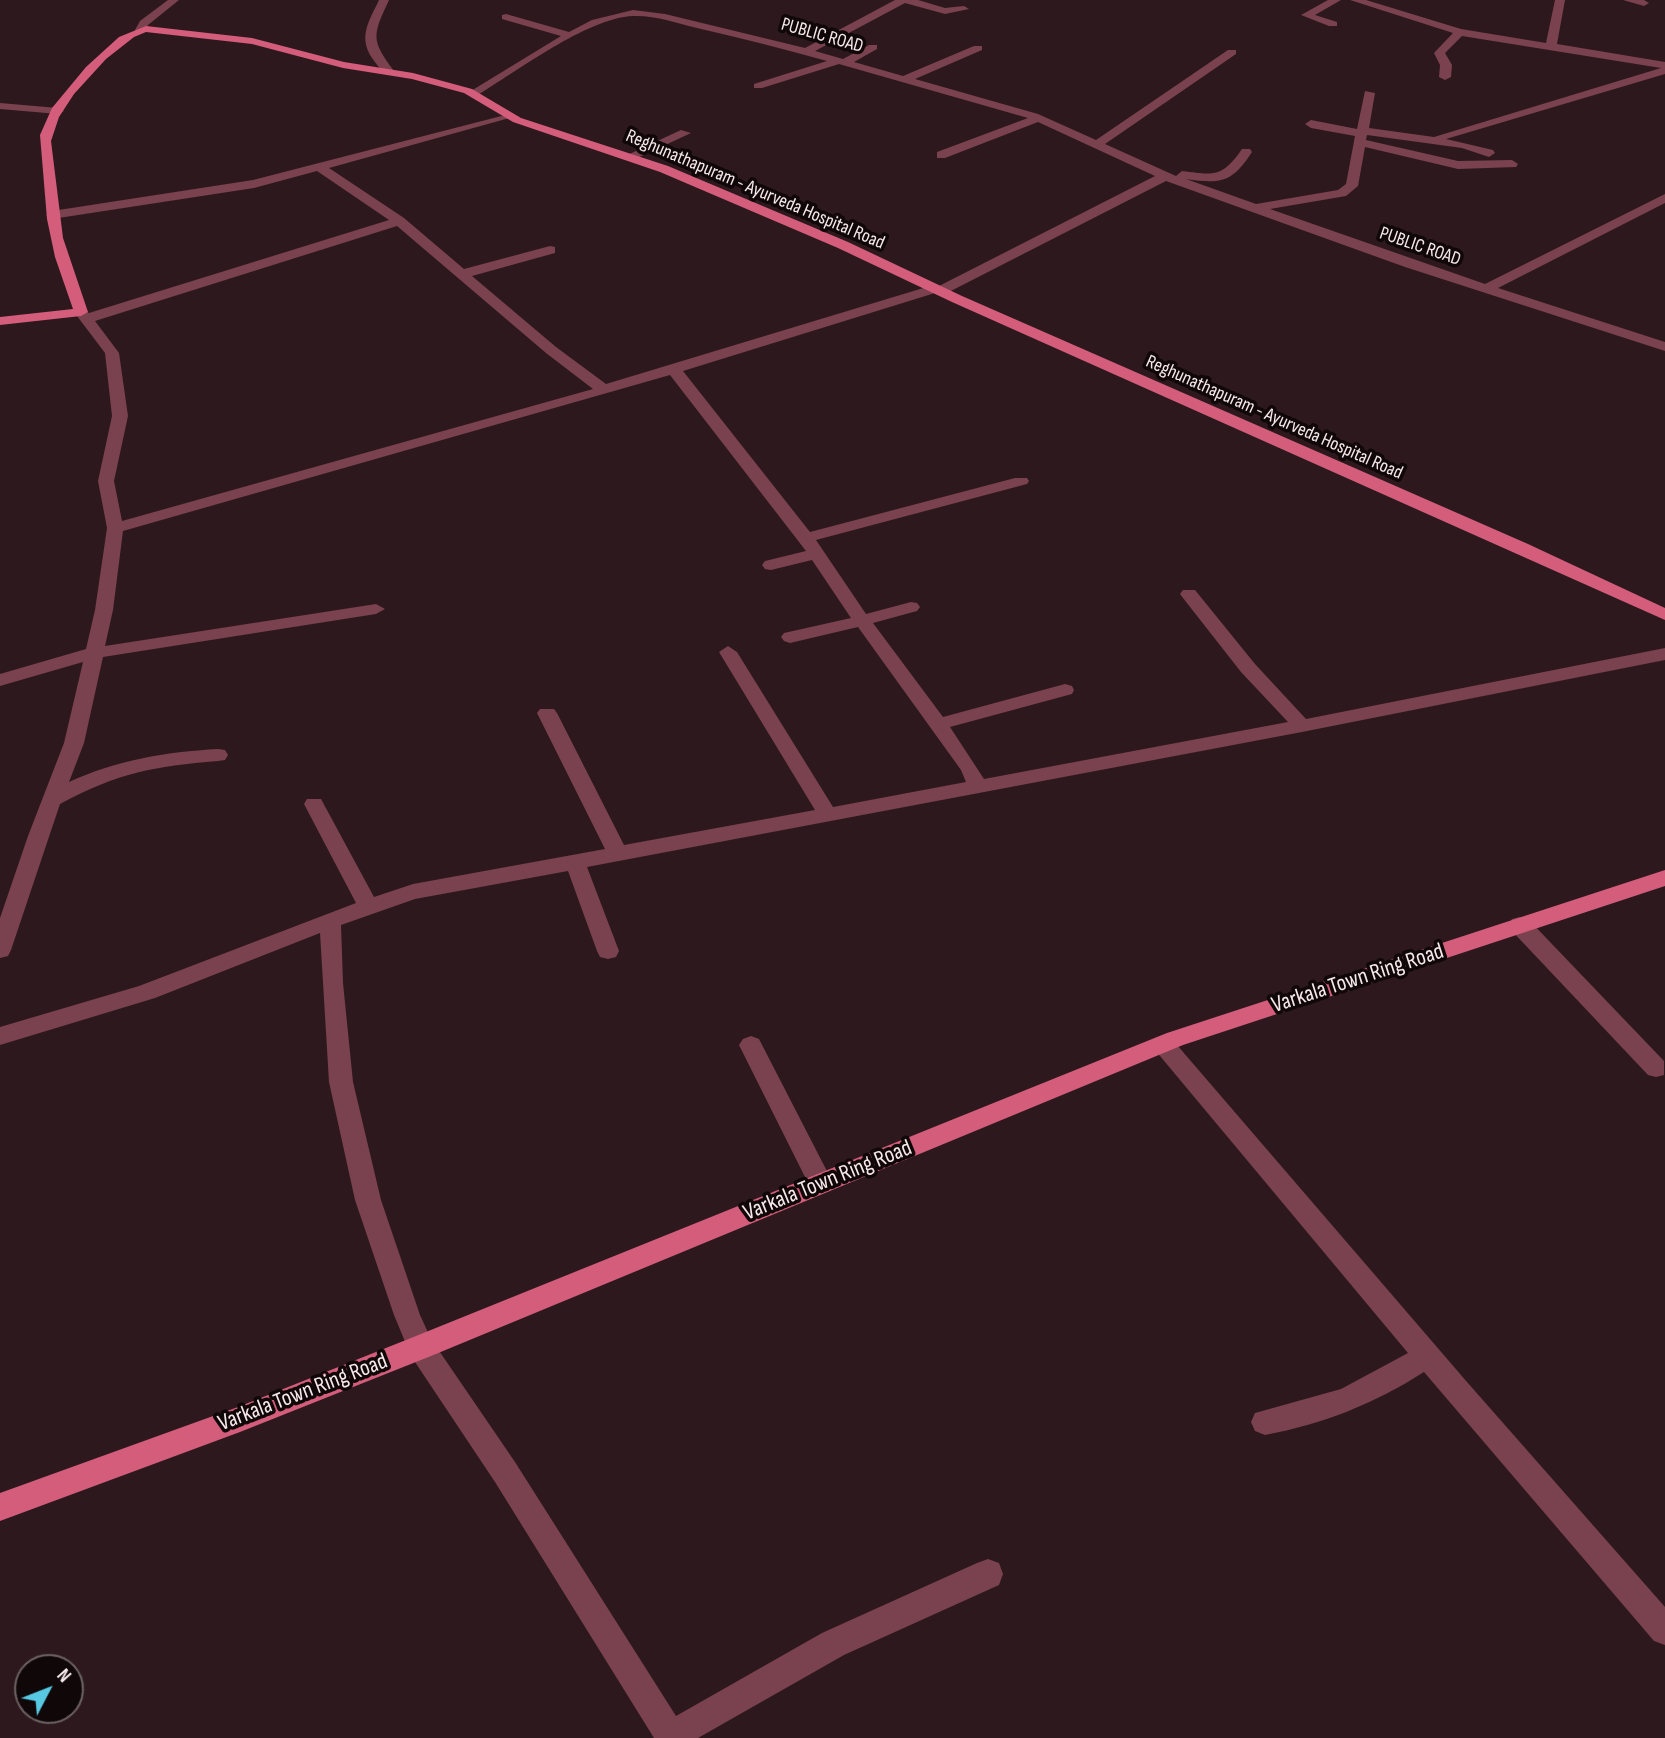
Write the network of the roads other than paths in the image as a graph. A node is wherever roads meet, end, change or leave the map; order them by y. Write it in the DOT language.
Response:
graph roads {
  1 [pos="174,0"];
  2 [pos="384,0"];
  3 [pos="905,0"];
  4 [pos="1336,0"];
  5 [pos="1355,0"];
  6 [pos="1560,0"];
  7 [pos="1628,0"];
  8 [pos="1644,3"];
  9 [pos="654,4"];
  10 [pos="964,9"];
  11 [pos="634,13"];
  12 [pos="506,17"];
  13 [pos="1333,24"];
  14 [pos="140,30"];
  15 [pos="1460,32"];
  16 [pos="569,35"];
  17 [pos="1552,47"];
  18 [pos="978,48"];
  19 [pos="875,49"];
  20 [pos="807,51"];
  21 [pos="1231,52"];
  22 [pos="845,63"];
  23 [pos="1665,68"];
  24 [pos="388,71"];
  25 [pos="1445,77"];
  26 [pos="902,80"];
  27 [pos="758,86"];
  28 [pos="1369,93"];
  29 [pos="472,94"];
  30 [pos="0,106"];
  31 [pos="58,111"];
  32 [pos="509,115"];
  33 [pos="1039,118"];
  34 [pos="1311,124"];
  35 [pos="685,133"];
  36 [pos="1360,135"];
  37 [pos="1440,136"];
  38 [pos="1096,145"];
  39 [pos="1246,152"];
  40 [pos="1489,153"];
  41 [pos="941,155"];
  42 [pos="629,157"];
  43 [pos="1512,164"];
  44 [pos="320,167"];
  45 [pos="1160,174"];
  46 [pos="1665,198"];
  47 [pos="1255,208"];
  48 [pos="52,215"];
  49 [pos="399,221"];
  50 [pos="550,250"];
  51 [pos="463,274"];
  52 [pos="1485,289"];
  53 [pos="938,290"];
  54 [pos="83,316"];
  55 [pos="0,321"];
  56 [pos="1665,347"];
  57 [pos="673,369"];
  58 [pos="604,390"];
  59 [pos="1021,481"];
  60 [pos="115,528"];
  61 [pos="806,538"];
  62 [pos="815,555"];
  63 [pos="771,565"];
  64 [pos="1189,594"];
  65 [pos="911,607"];
  66 [pos="376,609"];
  67 [pos="1665,615"];
  68 [pos="862,621"];
  69 [pos="790,636"];
  70 [pos="728,652"];
  71 [pos="94,653"];
  72 [pos="1665,654"];
  73 [pos="0,680"];
  74 [pos="1065,690"];
  75 [pos="547,713"];
  76 [pos="938,724"];
  77 [pos="1302,726"];
  78 [pos="218,755"];
  79 [pos="978,787"];
  80 [pos="52,800"];
  81 [pos="314,804"];
  82 [pos="828,815"];
  83 [pos="618,855"];
  84 [pos="575,862"];
  85 [pos="1665,878"];
  86 [pos="368,906"];
  87 [pos="330,921"];
  88 [pos="1520,925"];
  89 [pos="0,950"];
  90 [pos="608,951"];
  91 [pos="0,1035"];
  92 [pos="1163,1044"];
  93 [pos="751,1045"];
  94 [pos="1656,1068"];
  95 [pos="821,1184"];
  96 [pos="421,1346"];
  97 [pos="1427,1356"];
  98 [pos="1265,1422"];
  99 [pos="0,1507"];
  100 [pos="988,1574"];
  101 [pos="1665,1630"];
  102 [pos="671,1737"];
  1 -- 14 [label="street"];
  2 -- 24 [label="street"];
  3 -- 10 [label="street"];
  3 -- 20 [label="street"];
  4 -- 13 [label="street"];
  5 -- 15 [label="street"];
  6 -- 17 [label="street"];
  7 -- 8 [label="street"];
  9 -- 11 [label="street"];
  11 -- 16 [label="street, PUBLIC ROAD"];
  11 -- 20 [label="street, PUBLIC ROAD"];
  12 -- 16 [label="street"];
  14 -- 24 [label="main road, Reghunathapuram - Ayurveda Hospital Road"];
  14 -- 31 [label="main road"];
  15 -- 17 [label="street"];
  15 -- 25 [label="street"];
  16 -- 29 [label="street, PUBLIC ROAD"];
  17 -- 23 [label="street"];
  18 -- 26 [label="street"];
  19 -- 22 [label="street"];
  20 -- 22 [label="street, PUBLIC ROAD"];
  21 -- 38 [label="street"];
  22 -- 26 [label="street, PUBLIC ROAD"];
  22 -- 27 [label="street"];
  23 -- 37 [label="street"];
  24 -- 29 [label="main road, Reghunathapuram - Ayurveda Hospital Road"];
  26 -- 33 [label="street, PUBLIC ROAD"];
  28 -- 36 [label="street"];
  29 -- 32 [label="main road, Reghunathapuram - Ayurveda Hospital Road"];
  30 -- 31 [label="street"];
  31 -- 48 [label="main road"];
  32 -- 42 [label="main road, Reghunathapuram - Ayurveda Hospital Road"];
  32 -- 44 [label="street"];
  33 -- 38 [label="street, PUBLIC ROAD"];
  33 -- 41 [label="street"];
  34 -- 36 [label="street"];
  35 -- 42 [label="street"];
  36 -- 40 [label="street"];
  36 -- 43 [label="street"];
  36 -- 47 [label="street"];
  38 -- 45 [label="street, PUBLIC ROAD"];
  39 -- 45 [label="street"];
  42 -- 53 [label="main road, Reghunathapuram - Ayurveda Hospital Road"];
  44 -- 48 [label="street"];
  44 -- 49 [label="street"];
  45 -- 47 [label="street, PUBLIC ROAD"];
  45 -- 53 [label="street"];
  46 -- 52 [label="street"];
  47 -- 52 [label="street, PUBLIC ROAD"];
  48 -- 54 [label="main road"];
  49 -- 51 [label="street"];
  49 -- 54 [label="street"];
  50 -- 51 [label="street"];
  51 -- 58 [label="street"];
  52 -- 56 [label="street, PUBLIC ROAD"];
  53 -- 57 [label="street"];
  53 -- 67 [label="main road, Reghunathapuram - Ayurveda Hospital Road"];
  54 -- 55 [label="main road"];
  54 -- 60 [label="street"];
  57 -- 58 [label="street"];
  57 -- 61 [label="street"];
  58 -- 60 [label="street"];
  59 -- 61 [label="street"];
  60 -- 71 [label="street"];
  61 -- 62 [label="street"];
  62 -- 63 [label="street"];
  62 -- 68 [label="street"];
  64 -- 77 [label="street"];
  65 -- 68 [label="street"];
  66 -- 71 [label="street"];
  68 -- 69 [label="street"];
  68 -- 76 [label="street"];
  70 -- 82 [label="street"];
  71 -- 73 [label="street"];
  71 -- 80 [label="street"];
  72 -- 77 [label="street"];
  74 -- 76 [label="street"];
  75 -- 83 [label="street"];
  76 -- 79 [label="street"];
  77 -- 79 [label="street"];
  78 -- 80 [label="street"];
  79 -- 82 [label="street"];
  80 -- 89 [label="street"];
  81 -- 86 [label="street"];
  82 -- 83 [label="street"];
  83 -- 84 [label="street"];
  84 -- 86 [label="street"];
  84 -- 90 [label="street"];
  85 -- 88 [label="main road, Varkala Town Ring Road"];
  86 -- 87 [label="street"];
  87 -- 91 [label="street"];
  87 -- 96 [label="street"];
  88 -- 92 [label="main road, Varkala Town Ring Road"];
  88 -- 94 [label="street"];
  92 -- 95 [label="main road, Varkala Town Ring Road"];
  92 -- 97 [label="street"];
  93 -- 95 [label="street"];
  95 -- 96 [label="main road, Varkala Town Ring Road"];
  96 -- 99 [label="main road, Varkala Town Ring Road"];
  96 -- 102 [label="street"];
  97 -- 98 [label="street"];
  97 -- 101 [label="street"];
  100 -- 102 [label="street"];
}
